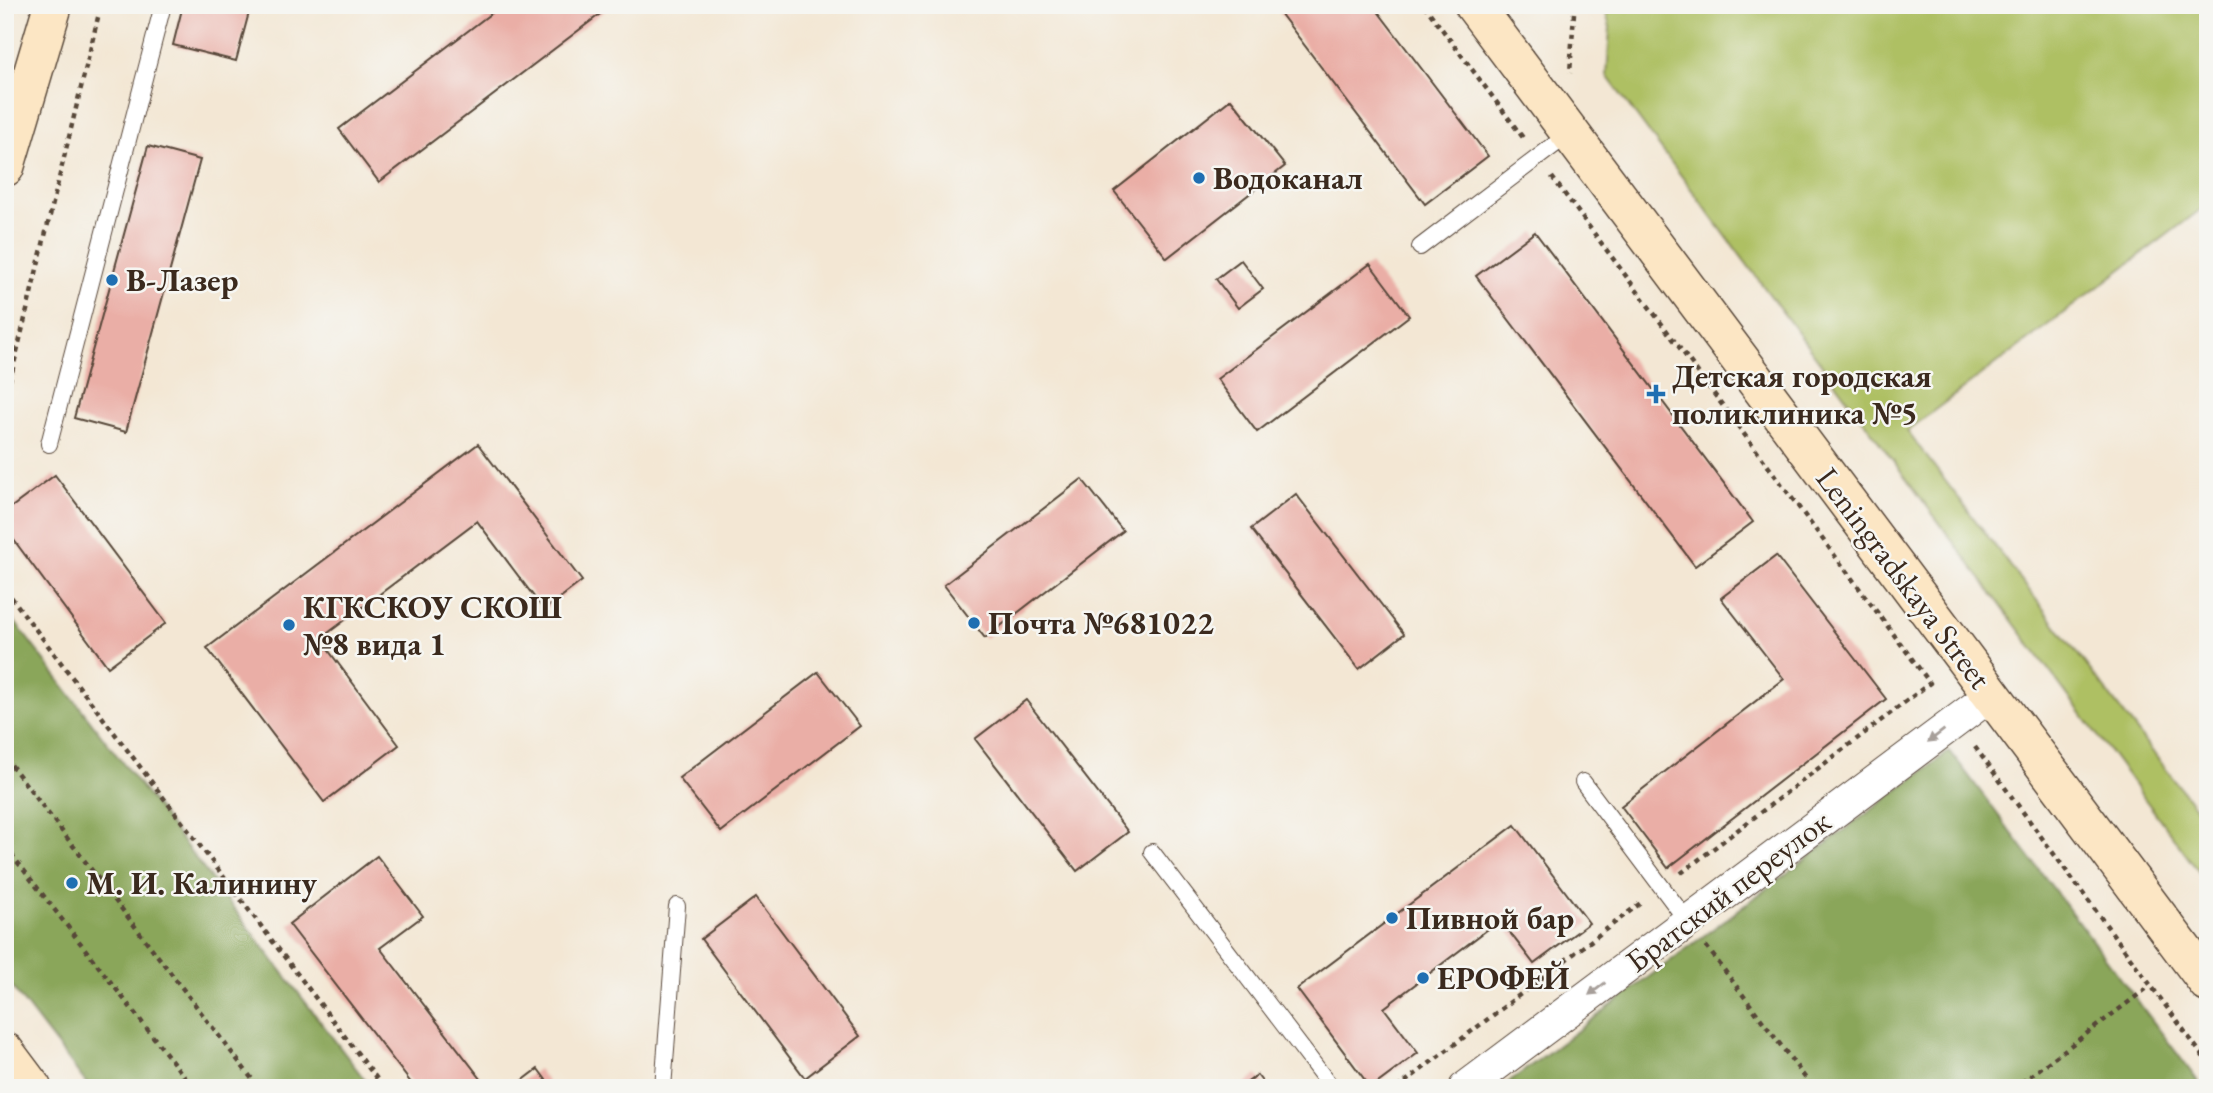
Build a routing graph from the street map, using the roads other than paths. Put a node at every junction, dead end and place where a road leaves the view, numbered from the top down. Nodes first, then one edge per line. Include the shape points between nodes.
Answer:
1 (53, 5) edge
2 (163, 5) edge
3 (1474, 5) edge
4 (1570, 134) junction
5 (5, 167) edge
6 (1420, 247) dead end
7 (49, 444) dead end
8 (1991, 695) junction
9 (1583, 782) dead end
10 (1152, 852) dead end
11 (677, 906) dead end
12 (1693, 928) junction
13 (2208, 984) edge
14 (5, 1052) edge
15 (32, 1088) edge
16 (663, 1088) edge
17 (1332, 1088) edge
18 (1465, 1088) edge

1 - 5 main road
2 - 7 lane
3 - 4 main road, Leningradskaya Street
4 - 6 lane
4 - 8 main road, Leningradskaya Street
8 -> 12 street, Братский переулок
8 - 13 main road, Leningradskaya Street
9 - 12 lane
10 - 17 lane
11 - 16 lane
12 -> 18 street, Братский переулок
14 - 15 main road

